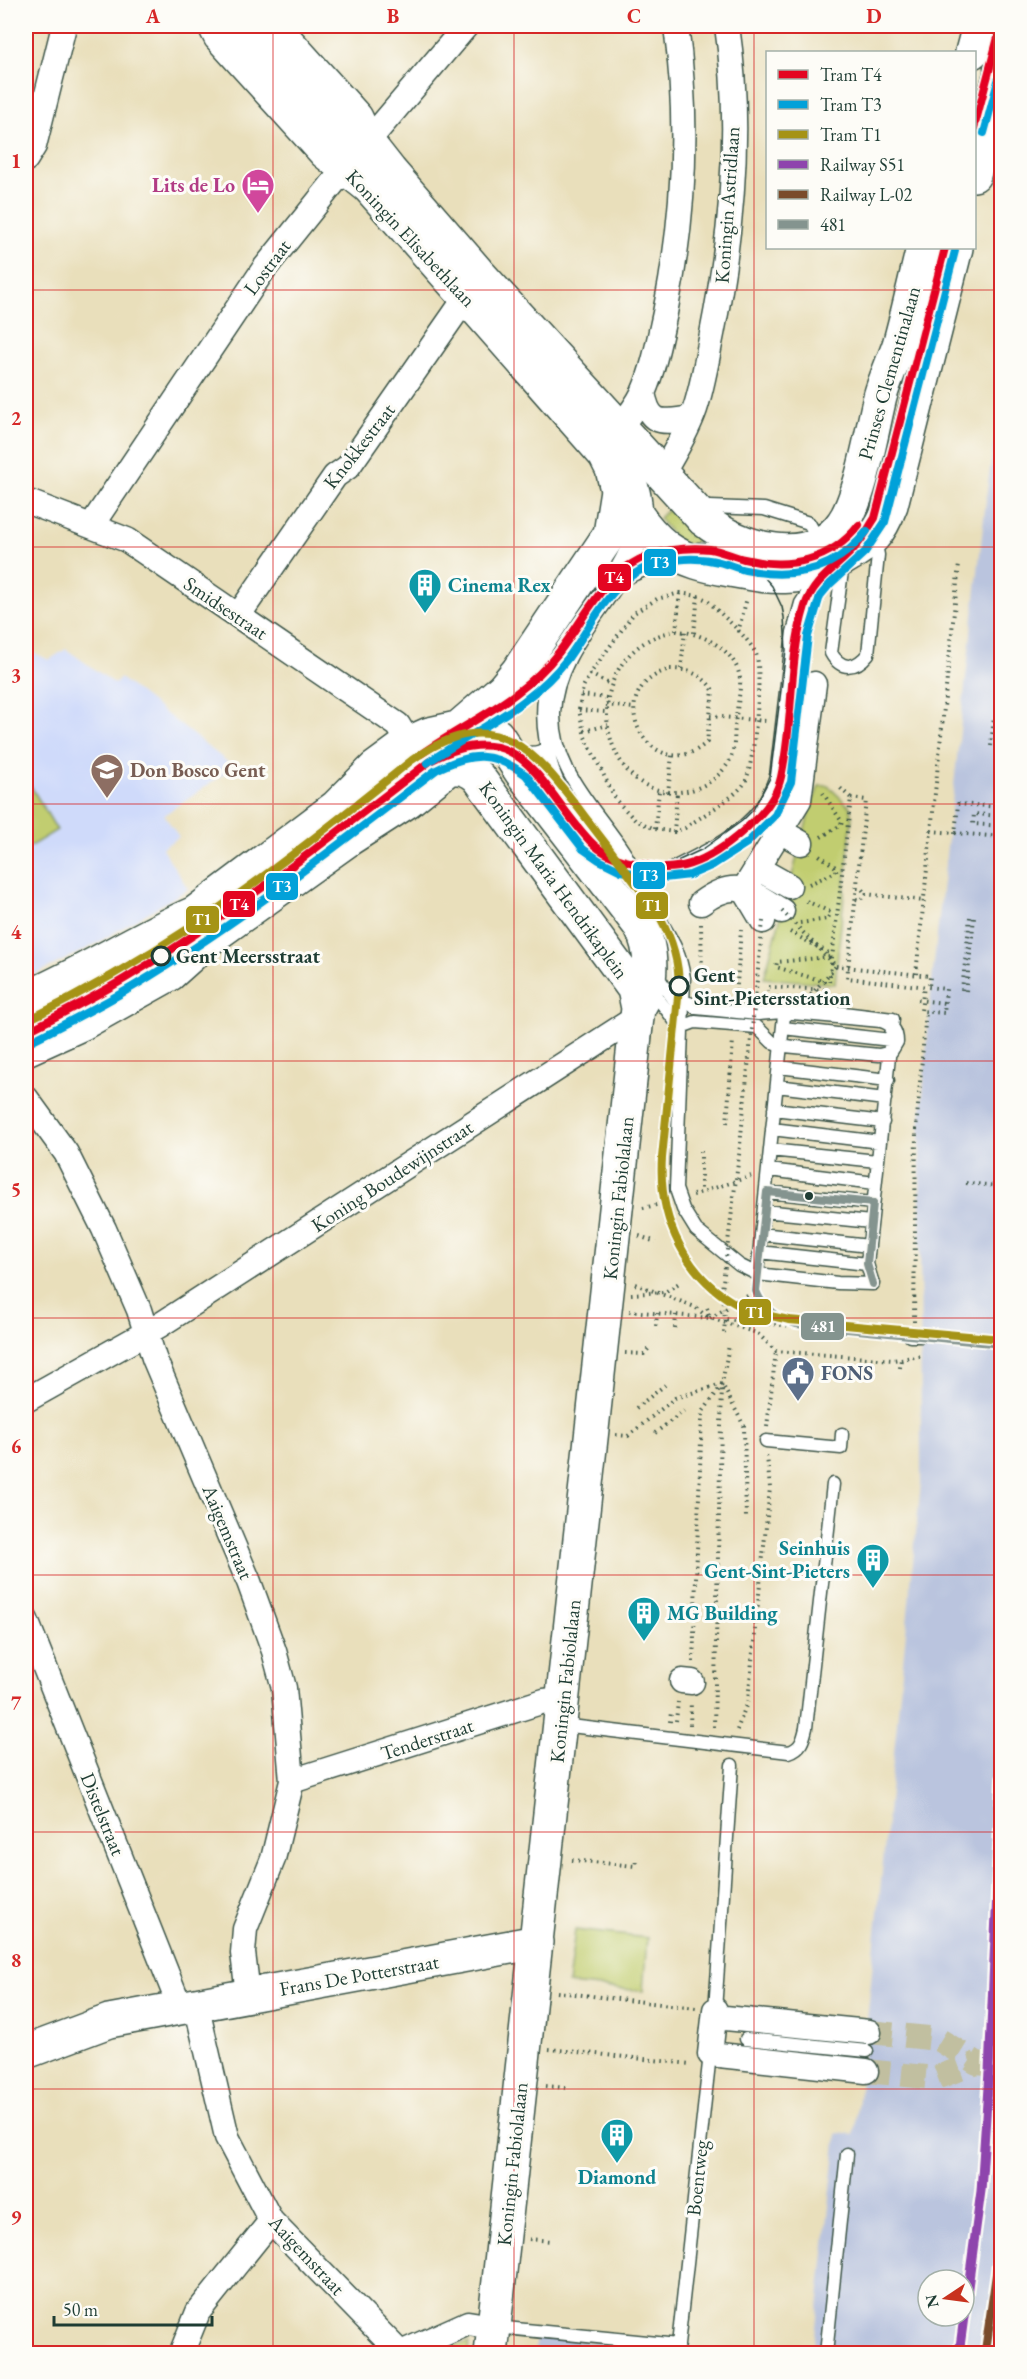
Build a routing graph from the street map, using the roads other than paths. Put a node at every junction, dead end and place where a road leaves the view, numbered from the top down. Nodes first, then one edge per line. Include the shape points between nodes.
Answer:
1 (64, 26) edge
2 (215, 26) edge
3 (235, 26) edge
4 (248, 26) edge
5 (273, 26) edge
6 (466, 26) edge
7 (676, 26) edge
8 (727, 26) edge
9 (979, 26) edge
10 (1001, 26) edge
11 (972, 51) edge
12 (1002, 68) edge
13 (976, 126) edge
14 (357, 155) junction
15 (26, 159) edge
16 (976, 171) edge
17 (923, 249) edge
18 (945, 249) edge
19 (956, 249) edge
20 (474, 286) junction
21 (643, 393) junction
22 (582, 414) dead end
23 (691, 418) junction
24 (612, 450) junction
25 (662, 474) junction
26 (26, 501) edge
27 (710, 507) dead end
28 (640, 520) junction
29 (91, 526) junction
30 (849, 535) junction
31 (682, 555) junction
32 (633, 561) junction
33 (620, 581) junction
34 (604, 587) junction
35 (238, 616) junction
36 (558, 654) junction
37 (814, 684) dead end
38 (554, 719) junction
39 (408, 743) junction
40 (494, 746) junction
41 (536, 802) junction
42 (354, 814) junction
43 (780, 831) junction
44 (556, 838) dead end
45 (810, 844) road end
46 (554, 859) dead end
47 (757, 868) junction
48 (744, 889) junction
49 (587, 903) dead end
50 (701, 903) road end
51 (652, 906) junction
52 (630, 953) junction
53 (26, 998) edge
54 (677, 1004) junction
55 (638, 1013) junction
56 (26, 1019) edge
57 (675, 1021) junction
58 (783, 1029) junction
59 (26, 1032) edge
60 (891, 1040) junction
61 (26, 1050) edge
62 (780, 1051) junction
63 (889, 1061) junction
64 (779, 1067) junction
65 (888, 1080) junction
66 (777, 1086) junction
67 (26, 1098) edge
68 (885, 1099) junction
69 (774, 1109) junction
70 (883, 1122) junction
71 (772, 1130) junction
72 (880, 1142) junction
73 (770, 1150) junction
74 (878, 1161) junction
75 (769, 1170) junction
76 (875, 1183) junction
77 (767, 1192) junction
78 (873, 1203) junction
79 (764, 1211) junction
80 (871, 1222) junction
81 (761, 1233) junction
82 (869, 1246) junction
83 (759, 1252) junction
84 (867, 1264) junction
85 (757, 1274) junction
86 (146, 1333) junction
87 (26, 1400) edge
88 (842, 1434) dead end
89 (766, 1441) road end
90 (833, 1484) dead end
91 (26, 1620) edge
92 (562, 1712) junction
93 (732, 1765) dead end
94 (292, 1781) junction
95 (537, 1942) junction
96 (248, 1994) junction
97 (188, 2006) junction
98 (715, 2014) junction
99 (746, 2039) dead end
100 (867, 2051) junction
101 (26, 2052) edge
102 (710, 2060) junction
103 (847, 2154) dead end
104 (271, 2221) junction
105 (492, 2340) edge
106 (401, 2353) edge
107 (181, 2354) edge
108 (826, 2354) edge

1 - 15 street via 34,146
2 - 14 street, Koningin Elisabethlaan via 325,152
3 - 14 lane
4 - 14 lane
5 - 14 street, Koningin Elisabethlaan via 356,118
6 - 14 street, Lostraat
7 - 21 street via 683,116 679,223 660,337
8 - 23 street, Koningin Astridlaan via 733,115 729,228 719,298
9 - 11 street
10 - 13 lane
12 - 16 street
14 - 20 street, Koningin Elisabethlaan
14 - 29 street, Lostraat via 264,269
17 - 30 street, Prinses Clementinalaan via 881,393
18 - 30 lane via 880,503 871,527
19 - 30 street, Prinses Clementinalaan via 891,505
20 - 24 street, Koningin Elisabethlaan
20 - 28 lane via 621,445 645,490 648,513
20 - 35 street, Knokkestraat
21 - 23 street via 646,408 654,419
21 - 24 street
22 - 28 lane via 622,465
23 - 25 street, Koningin Astridlaan
24 - 25 street
24 - 28 street
24 - 40 street, Koningin Maria Hendrikaplein via 617,490 610,534 503,689
25 - 30 street via 704,520 745,544 792,550
26 - 29 street, Smidsestraat
27 - 30 lane via 764,509
28 - 31 street
28 - 32 lane
28 - 34 lane via 634,524 626,549
29 - 35 street, Smidsestraat via 127,540
30 - 30 lane via 831,653 843,666 854,665 868,654 878,555
30 - 31 lane via 827,556 797,563 760,561 708,549
30 - 31 street via 813,573 768,577 705,566
30 - 51 lane via 801,603 792,632 776,776 760,809 705,853 656,877 648,893
31 - 32 lane
31 - 33 lane
32 - 33 lane
32 - 34 lane
33 - 38 lane via 566,664
34 - 36 lane
35 - 39 street, Smidsestraat via 398,725
36 - 40 lane via 523,687
36 - 40 lane via 544,693 543,721
37 - 43 street via 799,800
38 - 40 lane via 551,742
38 - 51 lane via 557,745 571,779 622,850
39 - 40 street, Koningin Maria Hendrikaplein via 429,734
39 - 53 street, Koningin Maria Hendrikaplein via 375,768 336,807 195,913
40 - 41 street, Koningin Maria Hendrikaplein via 521,772
40 - 41 street, Koningin Maria Hendrikaplein via 464,768
40 - 42 lane via 451,750
40 - 42 lane via 423,752
40 - 61 street via 349,839 209,939 170,974
41 - 44 lane
41 - 46 lane via 534,836
41 - 51 lane
41 - 51 lane via 584,832
41 - 52 street, Koningin Maria Hendrikaplein
42 - 56 lane via 202,919 125,967
42 - 59 lane via 256,894 162,958
43 - 45 street
43 - 47 street
47 - 48 street
47 - 48 street via 787,908
48 - 50 street via 721,891
49 - 52 lane
51 - 85 lane via 677,948 684,978 676,1177 679,1199 696,1230 739,1265
52 - 54 lane
52 - 55 street, Koningin Maria Hendrikaplein via 649,966 645,999
52 - 57 lane
54 - 57 lane
54 - 57 lane via 689,1002 696,1008 758,1014 782,1011 881,1021 892,1025 897,1042 891,1052 879,1055 777,1044 757,1027 695,1022 682,1025
55 - 86 street, Koning Boudewijnstraat
55 - 92 street, Koningin Fabiolalaan
58 - 60 lane
58 - 60 lane via 784,1006 893,1019
58 - 62 lane
60 - 63 lane
62 - 63 lane
62 - 64 lane
63 - 65 lane
64 - 65 lane
64 - 66 lane
65 - 68 lane
66 - 68 lane
66 - 69 lane
67 - 86 street, Aaigemstraat via 66,1153 104,1229
68 - 70 lane
69 - 70 lane
69 - 71 lane
70 - 72 lane
71 - 72 lane
71 - 73 lane
72 - 74 lane
73 - 74 lane
73 - 75 lane
74 - 76 lane
75 - 76 lane
75 - 77 lane
76 - 78 lane
77 - 78 lane
77 - 79 lane
78 - 80 lane
79 - 80 lane
79 - 81 lane
80 - 82 lane
81 - 82 lane
81 - 83 lane
82 - 84 lane
83 - 84 lane
83 - 85 lane
84 - 85 lane via 873,1284
86 - 87 street, Koning Boudewijnstraat
86 - 94 street, Aaigemstraat via 274,1651 284,1688
88 - 89 lane via 841,1448
90 - 92 lane via 803,1742 797,1749 789,1752 734,1746
91 - 97 street, Distelstraat
92 - 94 street, Tenderstraat via 544,1701
92 - 95 street, Koningin Fabiolalaan
93 - 98 lane
94 - 96 street, Aaigemstraat via 273,1859 245,1929 243,1953
95 - 96 street, Frans De Potterstraat
95 - 105 street, Koningin Fabiolalaan
96 - 97 street, Frans De Potterstraat
97 - 101 street, Frans De Potterstraat via 109,2021
97 - 104 street, Aaigemstraat via 227,2137
98 - 100 street
98 - 102 street, Boentweg
99 - 100 lane
100 - 102 street
102 - 105 lane, Boentweg via 678,2345
103 - 108 lane
104 - 106 street, Aaigemstraat
104 - 107 street via 198,2312
105 - 106 street, Aaigemstraat via 468,2323

